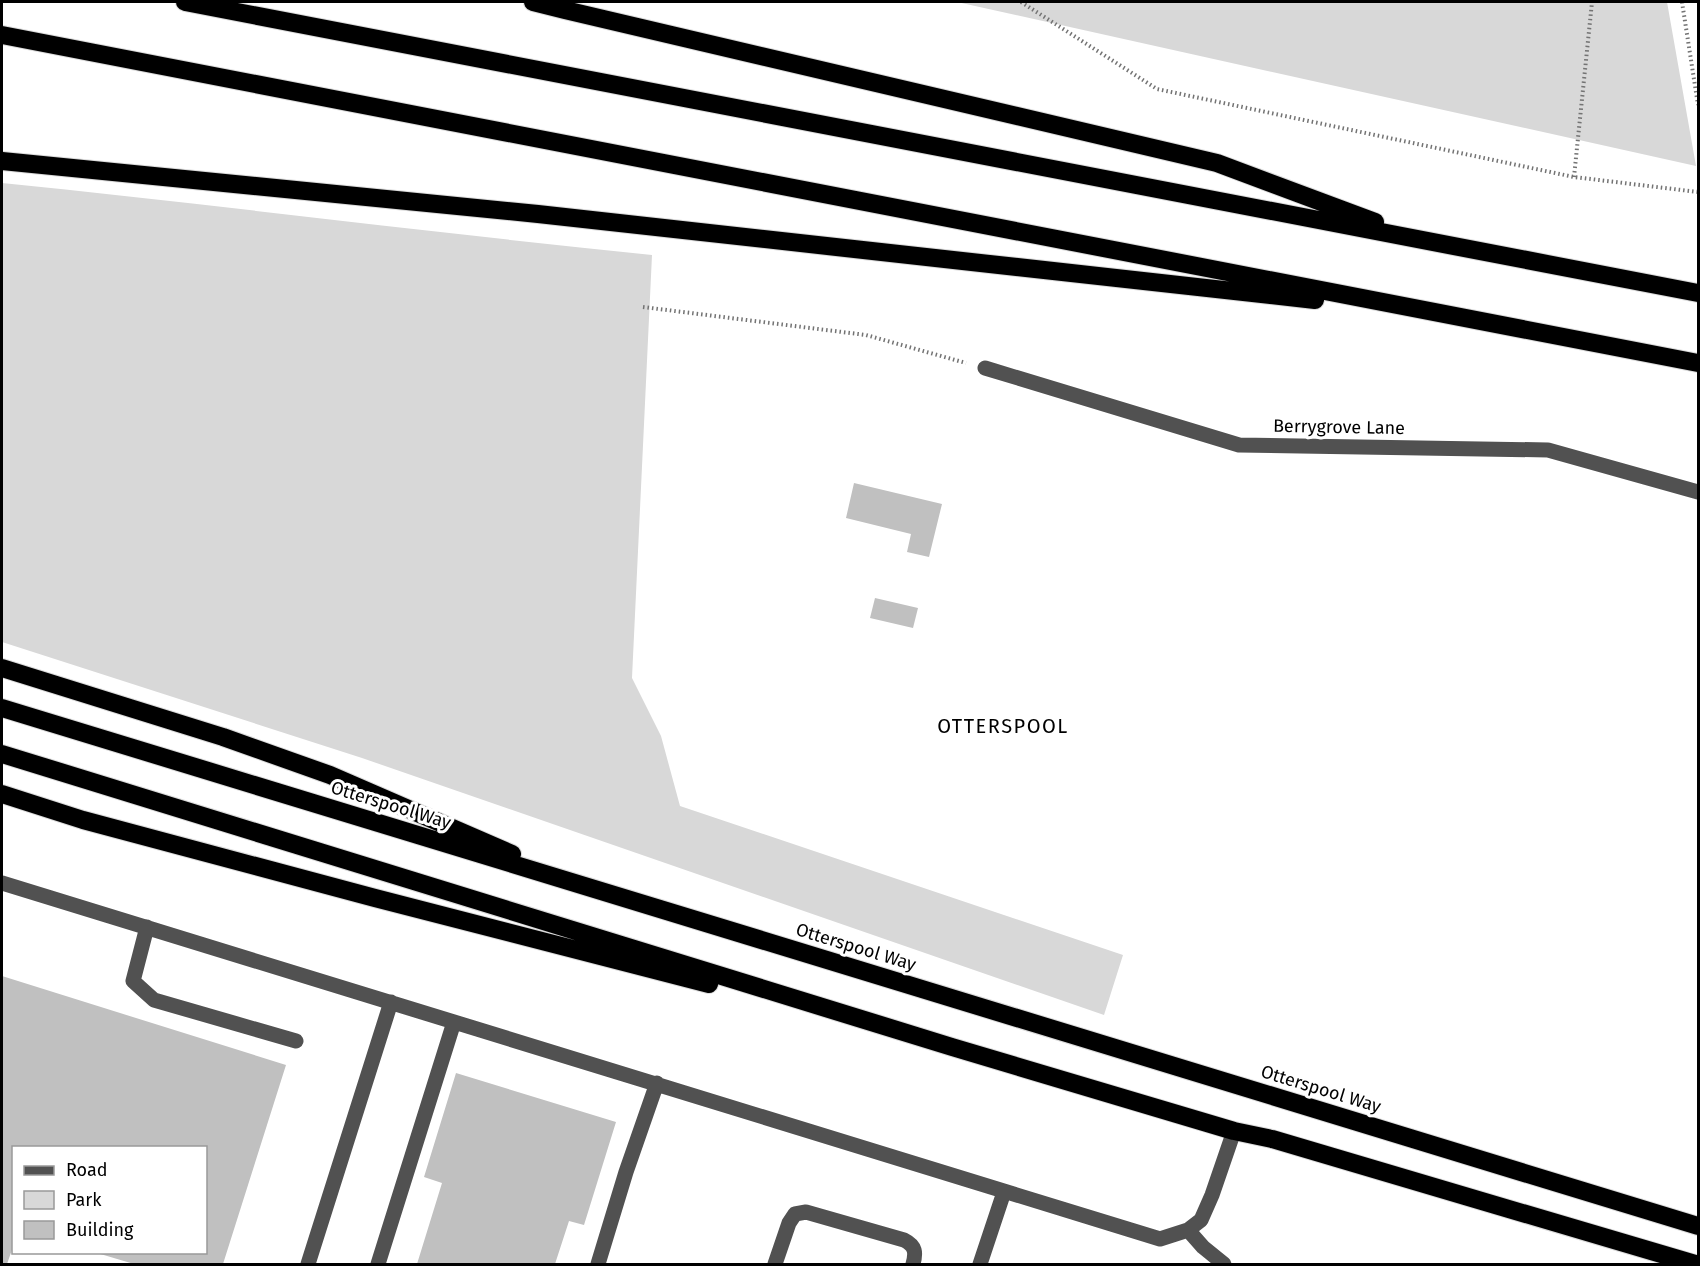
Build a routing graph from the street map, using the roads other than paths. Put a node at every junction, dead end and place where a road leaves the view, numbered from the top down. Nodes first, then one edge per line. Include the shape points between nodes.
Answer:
1 (185, 2) edge
2 (533, 2) edge
3 (2, 35) edge
4 (2, 160) edge
5 (1422, 240) junction
6 (1698, 293) edge
7 (1452, 315) junction
8 (1698, 363) edge
9 (985, 368) road end
10 (1698, 492) edge
11 (2, 668) edge
12 (2, 708) edge
13 (2, 754) edge
14 (2, 794) edge
15 (2, 883) edge
16 (597, 890) junction
17 (147, 927) junction
18 (391, 1002) junction
19 (454, 1022) junction
20 (296, 1041) dead end
21 (952, 1047) junction
22 (657, 1083) junction
23 (1234, 1131) junction
24 (1004, 1192) junction
25 (1698, 1226) edge
26 (1188, 1230) junction
27 (308, 1264) edge
28 (378, 1264) edge
29 (598, 1264) edge
30 (775, 1264) edge
31 (913, 1264) edge
32 (980, 1264) edge
33 (1224, 1264) edge
34 (1695, 1264) edge

1 - 5 highway
2 - 5 highway via 1217,162
3 - 7 highway
4 - 7 highway via 538,213
5 - 6 highway
7 - 8 highway
9 - 10 street, Berrygrove Lane via 1239,445 1548,450
11 - 16 highway via 330,775
12 - 16 highway, Otterspool Way
13 - 21 highway
14 - 21 highway via 83,820 353,892
15 - 17 street
16 - 25 highway, Otterspool Way
17 - 18 street
17 - 20 street via 134,981 154,1000
18 - 19 street
18 - 27 street
19 - 22 street
19 - 28 street
21 - 23 highway
22 - 24 street
22 - 29 street
23 - 26 street via 1201,1220
23 - 34 highway via 1283,1142
24 - 26 street via 1160,1239
24 - 32 street
26 - 33 street
30 - 31 street via 789,1223 795,1214 806,1212 904,1239 914,1248

